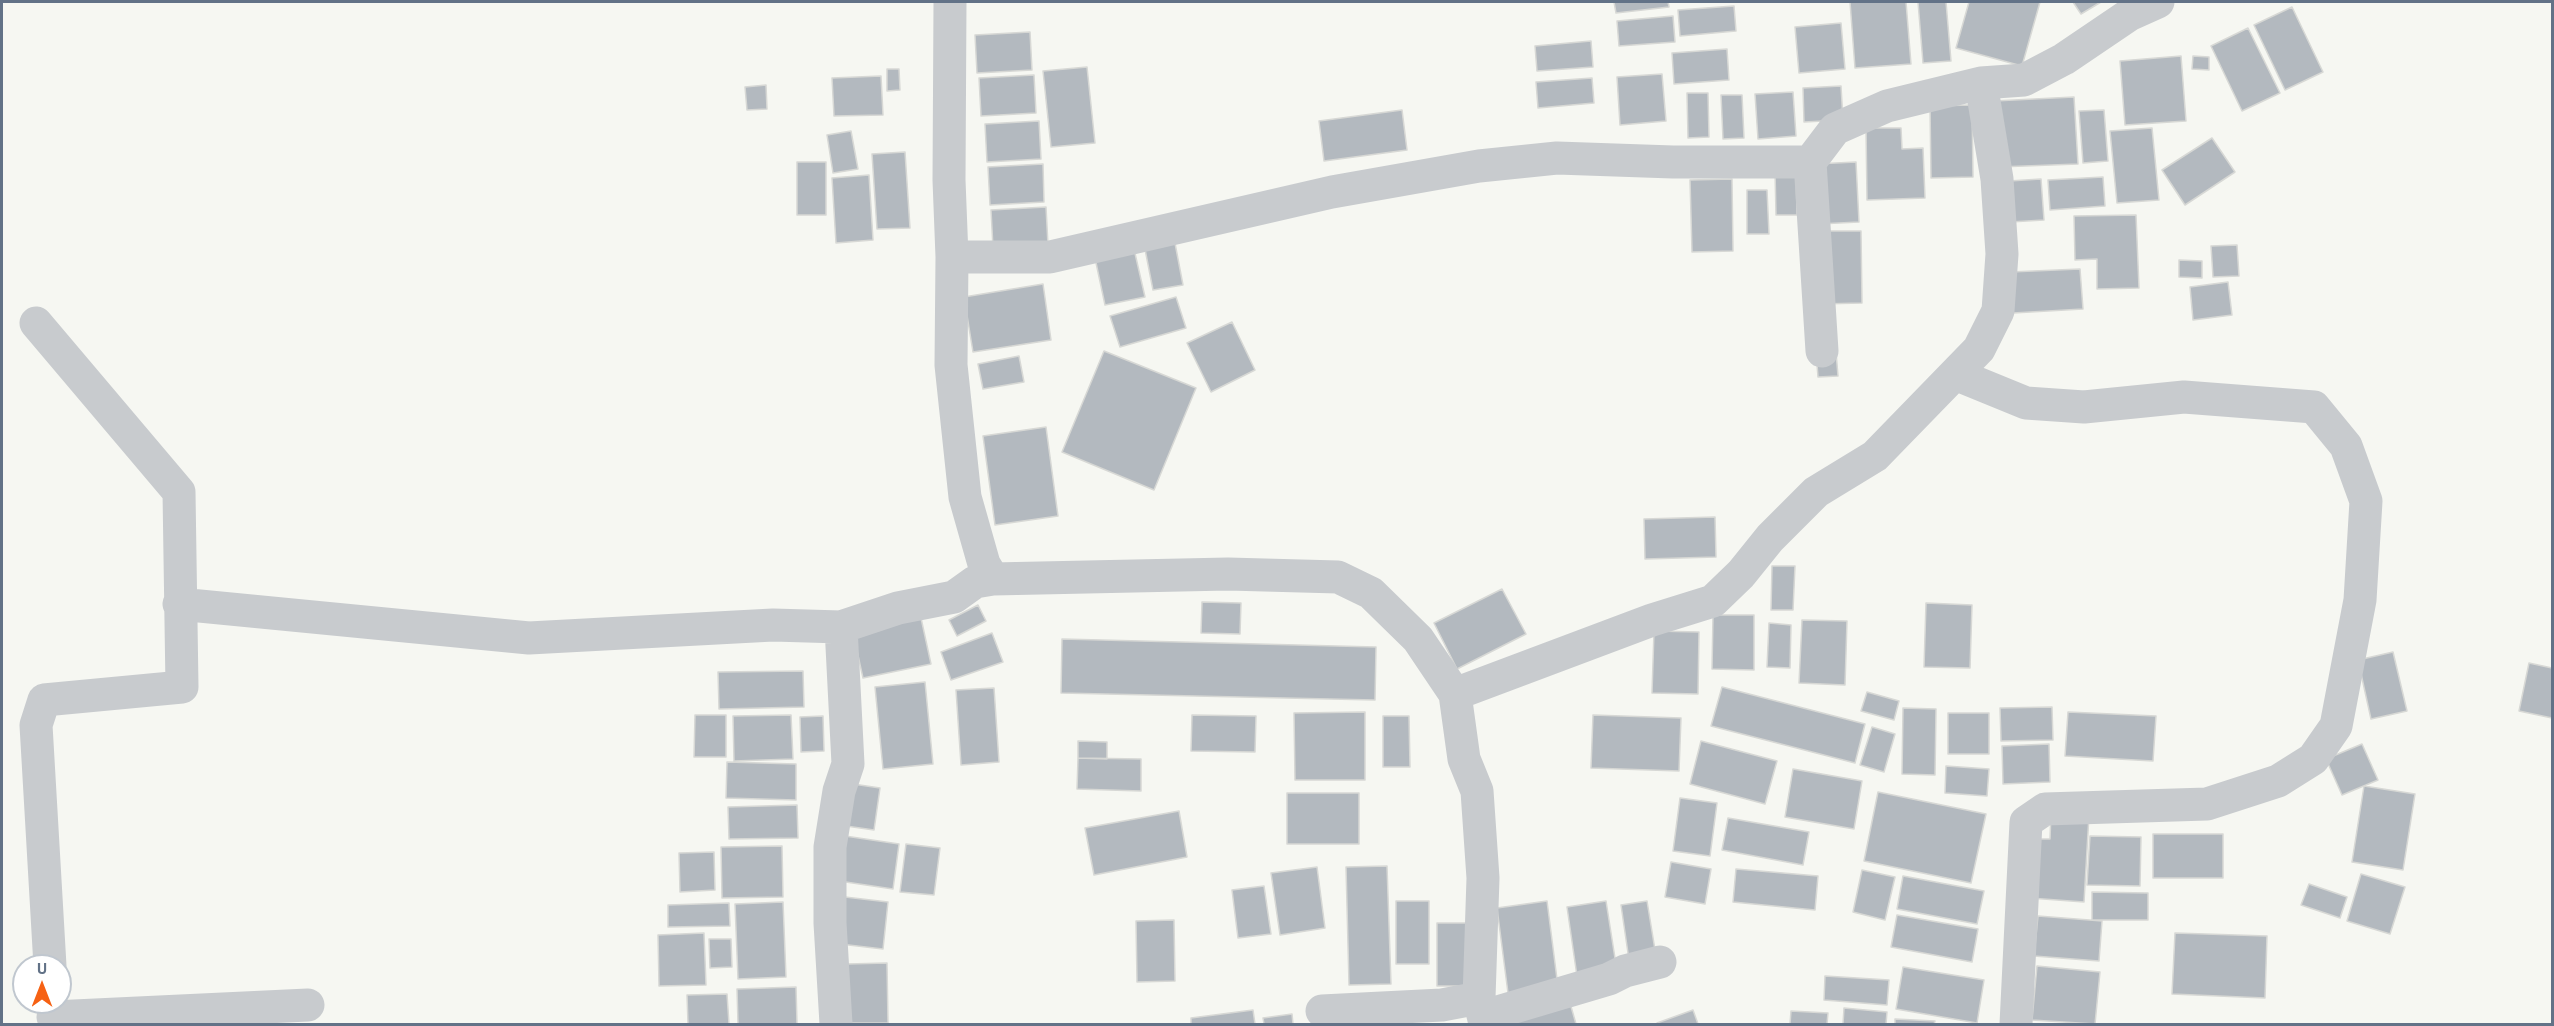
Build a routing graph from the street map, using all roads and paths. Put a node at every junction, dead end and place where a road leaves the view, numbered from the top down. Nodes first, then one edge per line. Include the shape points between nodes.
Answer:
1 (950, 2) edge
2 (2137, 6) edge
3 (1981, 84) junction
4 (1810, 162) junction
5 (952, 257) junction
6 (36, 323) dead end
7 (1822, 351) dead end
8 (1955, 374) junction
9 (993, 579) junction
10 (179, 604) junction
11 (841, 627) junction
12 (1455, 694) junction
13 (49, 954) edge
14 (1660, 962) dead end
15 (308, 1005) dead end
16 (1322, 1011) dead end
17 (72, 1013) edge
18 (1483, 1013) edge
19 (836, 1024) edge
20 (2016, 1024) edge

1 - 5 street
2 - 3 street via 2064,59 2024,80
3 - 4 street via 1887,106 1835,129
3 - 8 street via 1997,179 2002,254 1998,311 1979,349
4 - 5 street via 1557,158 1479,166 1332,192 1050,257
4 - 7 street
5 - 9 street via 951,365 965,496 984,564
6 - 10 street via 178,492
8 - 12 street via 1875,456 1816,492 1713,601
8 - 20 street via 2026,403 2084,406 2184,397 2314,406 2346,446 2366,501 2360,600 2336,726 2313,759 2278,781 2207,804 2045,809 2026,822
9 - 11 street via 975,582 954,597 898,608
9 - 12 street via 1228,574 1338,577 1371,593 1410,632
10 - 11 street via 529,638 773,625
10 - 13 street via 182,687 44,700 36,724
11 - 19 street via 848,764 839,791 830,847
12 - 18 street via 1464,759 1477,791 1483,878
14 - 18 street
15 - 17 street
16 - 18 street via 1442,1005

